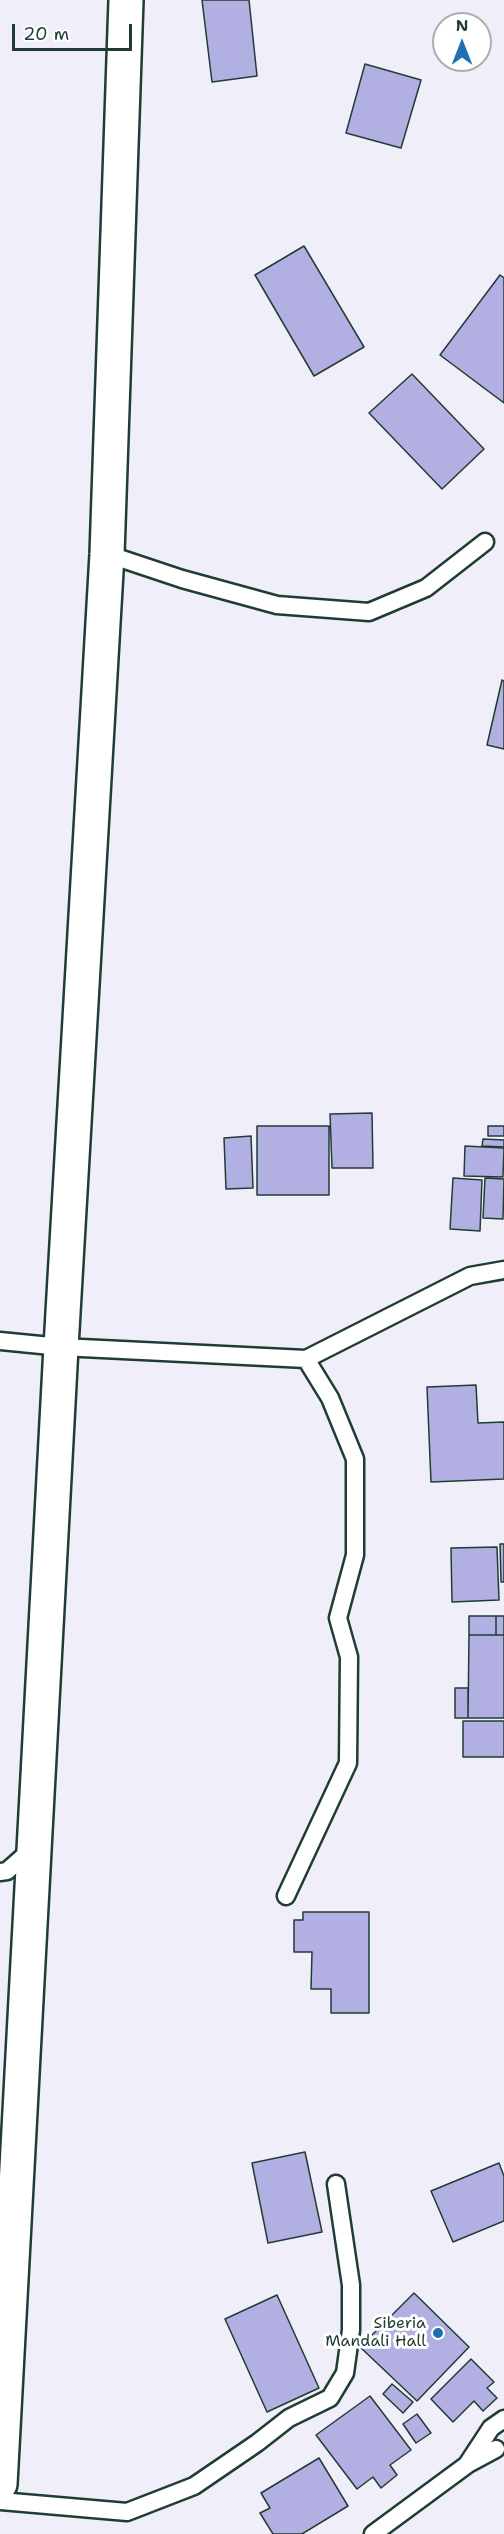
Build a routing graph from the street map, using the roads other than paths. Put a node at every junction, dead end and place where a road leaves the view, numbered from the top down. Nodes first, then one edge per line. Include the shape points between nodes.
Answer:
1 (126, 0) edge
2 (485, 542) dead end
3 (107, 554) junction
4 (504, 1259) edge
5 (504, 1270) edge
6 (470, 1276) junction
7 (0, 1341) edge
8 (61, 1347) junction
9 (306, 1359) junction
10 (35, 1846) junction
11 (0, 1872) edge
12 (286, 1896) dead end
13 (336, 2184) dead end
14 (504, 2419) edge
15 (496, 2449) dead end
16 (468, 2464) junction
17 (0, 2484) edge
18 (0, 2501) edge
19 (373, 2534) edge

1 - 3 street
2 - 3 lane via 426,588 369,612 277,605
3 - 8 street
4 - 6 lane
5 - 6 lane
6 - 9 lane
7 - 8 lane
8 - 9 lane
8 - 10 street
9 - 12 lane via 330,1398 355,1459 355,1555 338,1618 350,1657 348,1763
10 - 11 lane
10 - 17 street
13 - 18 lane via 351,2285 351,2330 345,2373 330,2398 289,2418 194,2486 127,2512
14 - 16 lane via 491,2428
15 - 16 lane
16 - 19 lane

